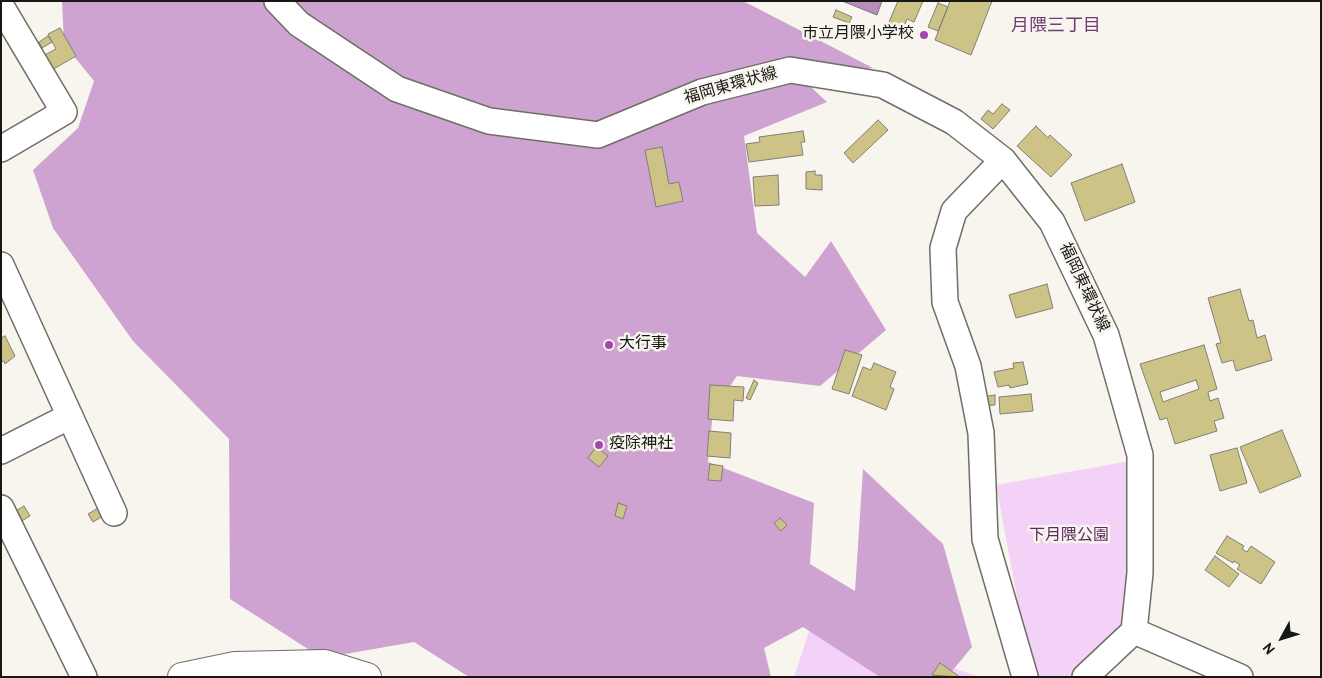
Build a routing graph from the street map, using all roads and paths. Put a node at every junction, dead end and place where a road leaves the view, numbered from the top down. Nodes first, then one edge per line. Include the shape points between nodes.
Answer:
1 (277, 1) edge
2 (1, 6) edge
3 (1, 149) edge
4 (1003, 160) junction
5 (1, 266) edge
6 (70, 416) junction
7 (1, 451) edge
8 (1, 508) edge
9 (114, 513) dead end
10 (1134, 631) junction
11 (84, 677) edge
12 (182, 677) edge
13 (367, 677) edge
14 (1025, 677) edge
15 (1085, 677) edge
16 (1240, 677) edge

1 - 4 street, 福岡東環状線 via 299,24 397,89 489,121 598,135 702,92 790,70 883,85 954,122
2 - 3 street via 64,112
4 - 10 street, 福岡東環状線 via 1052,222 1106,335 1140,456 1140,573
4 - 14 street via 954,211 943,248 944,302 968,366 980,433 985,539
5 - 6 street
6 - 7 street
6 - 9 street
8 - 11 street
10 - 15 street
10 - 16 street
12 - 13 street via 235,666 325,664

